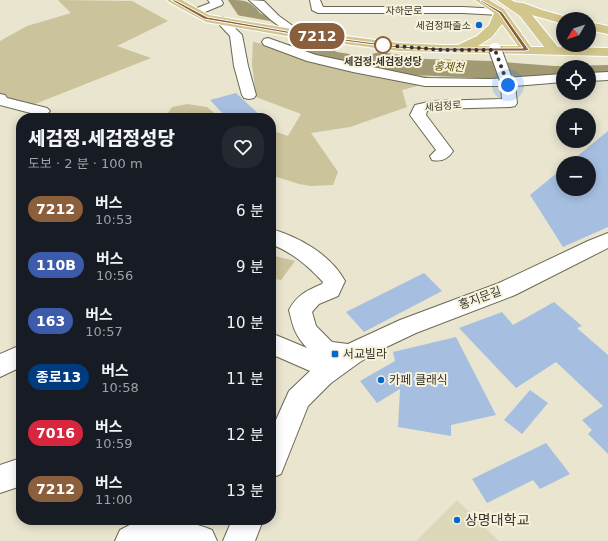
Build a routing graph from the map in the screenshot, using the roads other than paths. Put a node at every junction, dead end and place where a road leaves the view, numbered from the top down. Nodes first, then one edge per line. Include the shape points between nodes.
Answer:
1 (173, 0) edge
2 (213, 0) edge
3 (254, 0) edge
4 (316, 0) edge
5 (481, 0) edge
6 (508, 0) edge
7 (502, 6) edge
8 (196, 12) junction
9 (556, 18) edge
10 (222, 21) junction
11 (596, 27) edge
12 (608, 30) edge
13 (293, 33) junction
14 (268, 42) dead end
15 (454, 50) junction
16 (495, 50) junction
17 (526, 50) junction
18 (554, 51) junction
19 (608, 52) edge
20 (608, 76) edge
21 (596, 77) edge
22 (556, 78) edge
23 (249, 95) dead end
24 (0, 98) edge
25 (42, 111) dead end
26 (438, 156) dead end
27 (276, 238) edge
28 (608, 240) edge
29 (276, 344) edge
30 (16, 358) edge
31 (341, 362) junction
32 (0, 366) edge
33 (276, 452) edge
34 (16, 473) edge
35 (0, 478) edge
36 (246, 525) edge
37 (131, 541) edge
38 (201, 541) edge
39 (239, 541) edge

1 - 8 main road
2 - 8 street via 218,3
3 - 13 street
4 - 7 street, 자하문로 via 318,10 463,10
5 - 7 main road, 자하문로
6 - 9 main road
7 - 15 main road via 498,22 488,35 475,43
7 - 17 main road, 자하문로
7 - 18 main road, 자하문로 via 524,13
8 - 10 main road via 206,18
10 - 13 main road
10 - 23 street via 236,35
11 - 12 main road
13 - 15 main road via 398,47
14 - 22 street via 312,58 425,82 491,83
15 - 16 main road
16 - 17 main road
16 - 26 street, 세검정로, bridge via 508,85 510,103 433,105 420,108 418,115 445,151
17 - 18 main road
18 - 19 main road
20 - 21 street
24 - 25 street via 1,101
27 - 31 street via 316,260 334,281 330,290 311,298 300,310 306,331
28 - 31 street, 홍지문길 / 홍지문길 via 507,288 370,343
29 - 31 street
30 - 32 street
31 - 33 street, 홍지문길 via 298,399
34 - 35 street
36 - 39 street
37 - 38 street via 150,531

